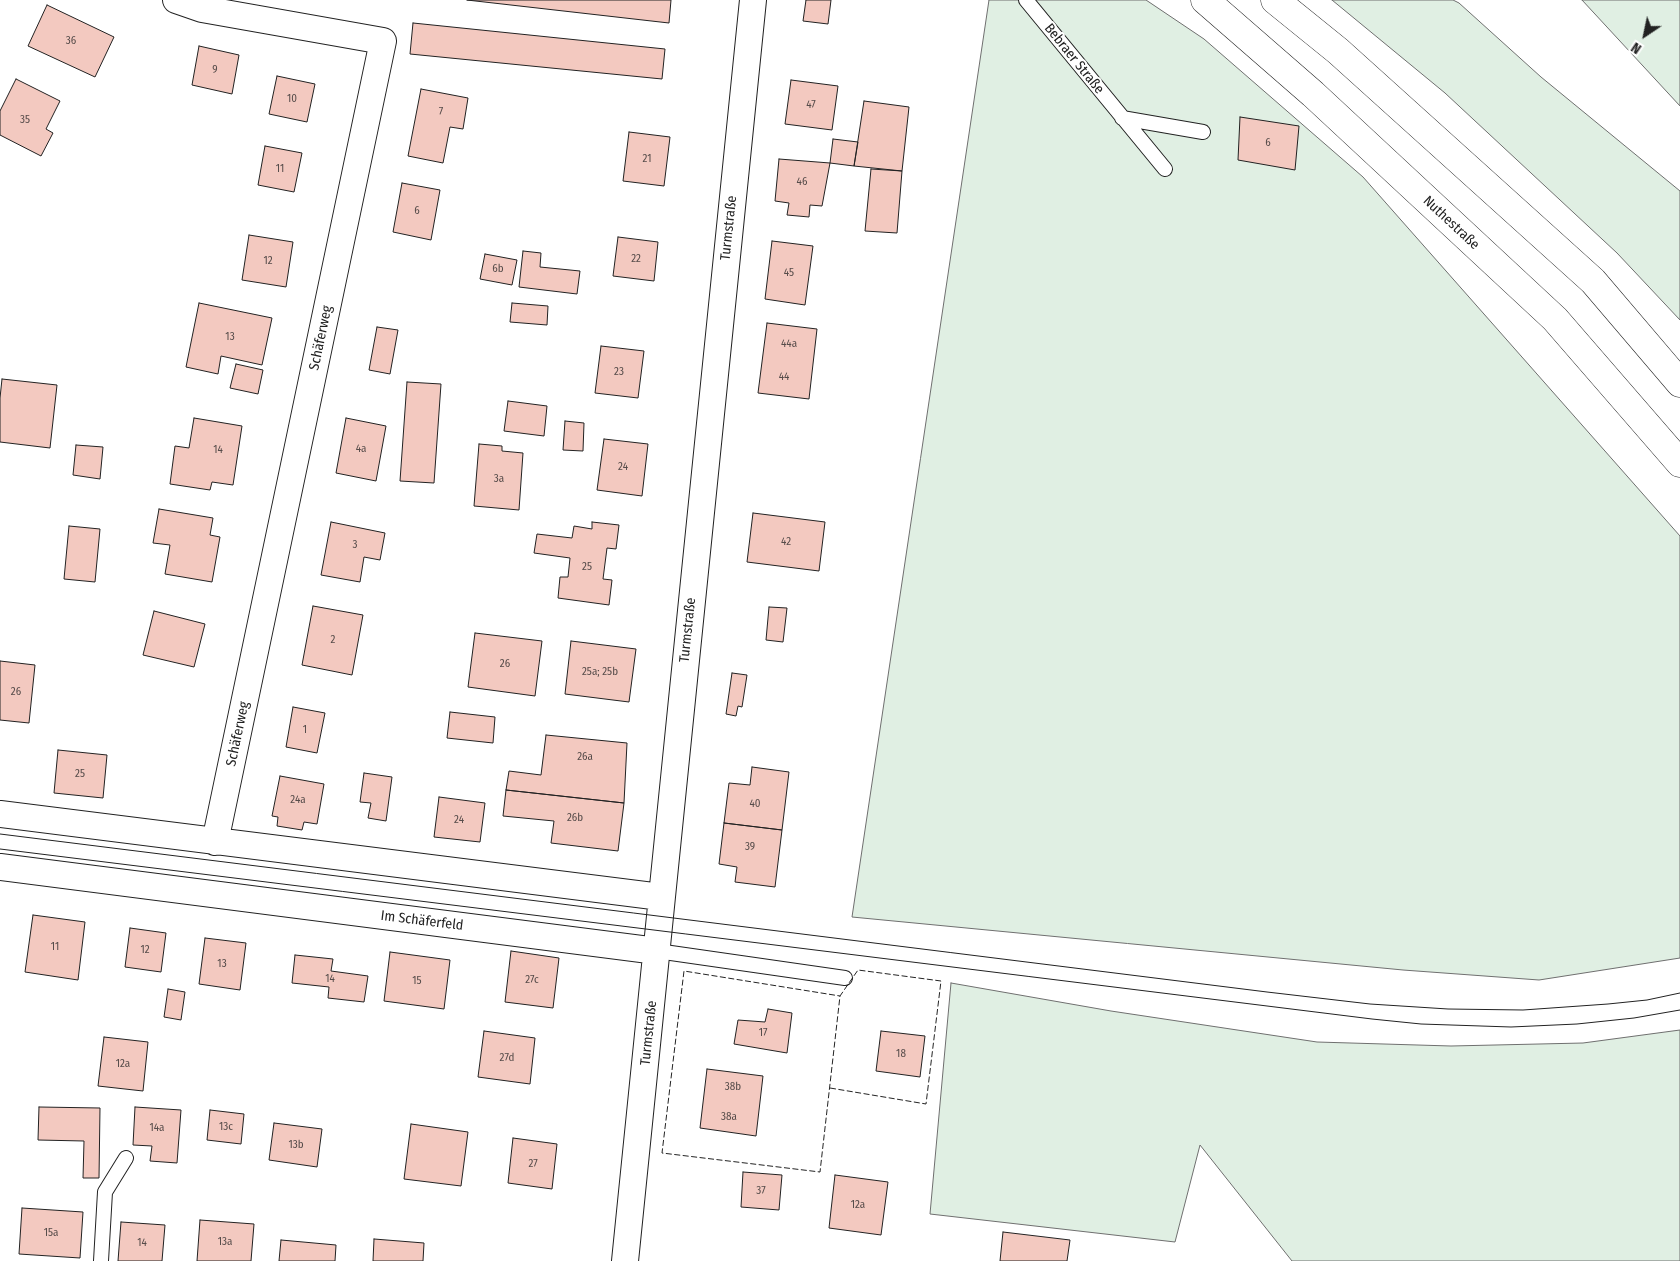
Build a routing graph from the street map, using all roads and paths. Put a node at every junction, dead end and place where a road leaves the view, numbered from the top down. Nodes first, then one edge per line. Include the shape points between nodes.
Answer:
1 (176, 0) edge
2 (753, 0) edge
3 (1026, 0) edge
4 (1205, 0) edge
5 (1276, 0) edge
6 (1122, 118) junction
7 (1203, 132) dead end
8 (1166, 169) dead end
9 (1680, 383) edge
10 (1680, 463) edge
11 (0, 814) edge
12 (215, 842) junction
13 (0, 867) edge
14 (661, 896) junction
15 (657, 951) junction
16 (845, 978) dead end
17 (126, 1158) dead end
18 (102, 1261) edge
19 (625, 1261) edge

1 - 12 street, Schäferweg via 202,10 383,42
2 - 14 street, Turmstraße
3 - 6 lane, Bebraer Straße
4 - 10 highway, Nuthestraße via 1313,94 1556,319
5 - 9 highway via 1338,51 1593,281
6 - 7 lane
6 - 8 lane, Bebraer Straße
11 - 12 street
12 - 14 street
13 - 15 street, Im Schäferfeld
14 - 15 street, Turmstraße
15 - 16 lane, Im Schäferfeld
15 - 19 street, Turmstraße
17 - 18 lane via 105,1192

